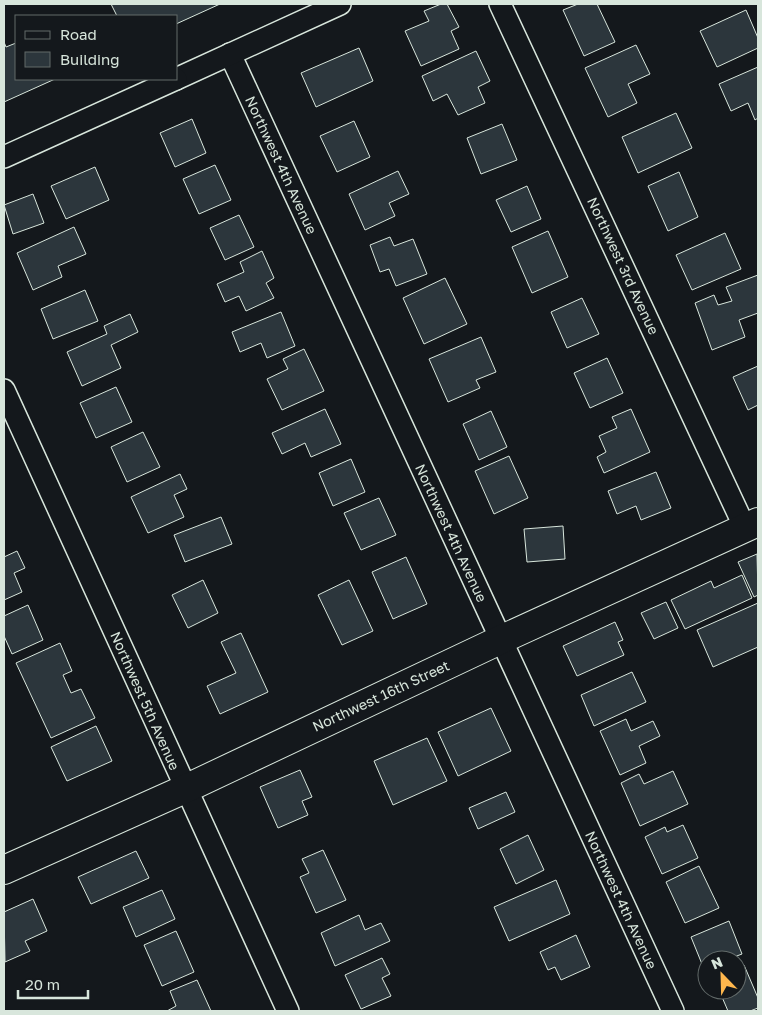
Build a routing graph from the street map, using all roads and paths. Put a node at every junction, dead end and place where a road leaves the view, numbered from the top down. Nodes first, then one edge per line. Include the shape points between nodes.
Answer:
1 (340, 4) edge
2 (500, 4) edge
3 (230, 54) junction
4 (178, 78) edge
5 (174, 80) edge
6 (4, 157) edge
7 (4, 390) edge
8 (752, 525) edge
9 (500, 640) junction
10 (185, 789) junction
11 (4, 870) edge
12 (288, 1011) edge
13 (673, 1011) edge

1 - 3 street
2 - 8 street, Northwest 3rd Avenue
3 - 4 street
3 - 9 street, Northwest 4th Avenue
5 - 6 street
7 - 10 street, Northwest 5th Avenue
8 - 9 street, Northwest 16th Street
9 - 10 street, Northwest 16th Street
9 - 13 street, Northwest 4th Avenue
10 - 11 street, Northwest 16th Street
10 - 12 street, Northwest 5th Avenue

